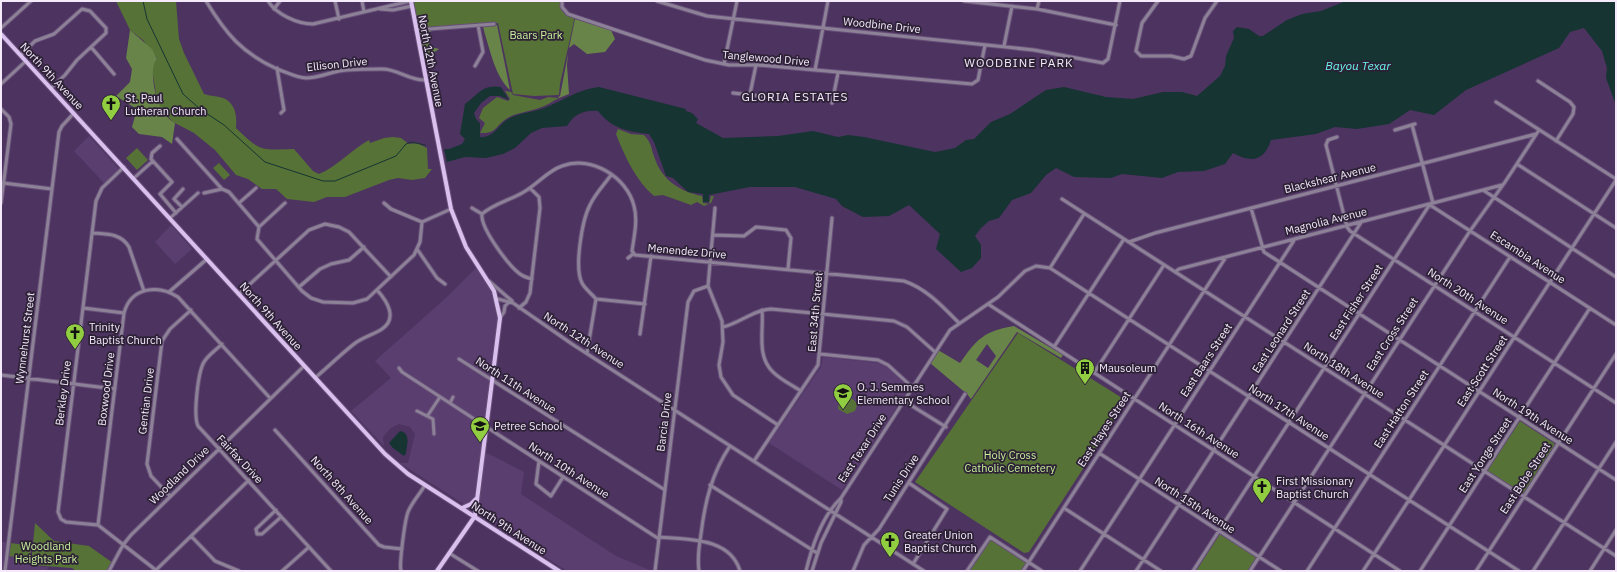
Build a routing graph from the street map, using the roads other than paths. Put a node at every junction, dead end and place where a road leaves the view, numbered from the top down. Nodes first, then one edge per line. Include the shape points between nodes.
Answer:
1 (31, 1) edge
2 (206, 1) edge
3 (268, 1) edge
4 (280, 1) edge
5 (335, 1) edge
6 (362, 1) edge
7 (562, 1) edge
8 (657, 1) edge
9 (737, 1) edge
10 (828, 1) edge
11 (964, 1) edge
12 (1039, 1) edge
13 (1120, 1) edge
14 (1158, 1) edge
15 (1217, 1) edge
16 (411, 3) edge
17 (1012, 6) junction
18 (274, 9) junction
19 (1037, 9) junction
20 (364, 12) junction
21 (339, 19) junction
22 (733, 19) junction
23 (494, 24) dead end
24 (478, 25) junction
25 (1116, 25) junction
26 (1, 28) edge
27 (823, 28) junction
28 (416, 30) junction
29 (1, 34) edge
30 (985, 45) junction
31 (1004, 46) junction
32 (91, 47) junction
33 (21, 55) junction
34 (26, 61) junction
35 (724, 64) junction
36 (756, 65) junction
37 (475, 66) dead end
38 (277, 68) junction
39 (815, 70) junction
40 (838, 72) junction
41 (114, 74) dead end
42 (426, 80) junction
43 (1538, 81) dead end
44 (1, 84) edge
45 (51, 88) junction
46 (733, 93) dead end
47 (750, 94) junction
48 (769, 97) dead end
49 (1496, 102) dead end
50 (832, 103) dead end
51 (1, 109) edge
52 (74, 113) junction
53 (281, 113) dead end
54 (1395, 130) dead end
55 (1539, 130) junction
56 (1536, 134) junction
57 (1337, 137) dead end
58 (177, 138) dead end
59 (1556, 141) junction
60 (160, 146) dead end
61 (153, 162) junction
62 (1422, 164) junction
63 (1517, 164) junction
64 (124, 167) junction
65 (611, 175) junction
66 (134, 178) junction
67 (1616, 180) edge
68 (1505, 182) junction
69 (3, 184) junction
70 (1336, 186) junction
71 (256, 188) dead end
72 (530, 188) junction
73 (52, 189) junction
74 (183, 189) dead end
75 (222, 189) junction
76 (1483, 190) junction
77 (198, 193) dead end
78 (204, 193) dead end
79 (1493, 197) junction
80 (1062, 199) dead end
81 (1, 203) edge
82 (239, 203) junction
83 (286, 203) dead end
84 (384, 203) dead end
85 (1431, 204) junction
86 (182, 207) junction
87 (472, 208) dead end
88 (715, 208) dead end
89 (1251, 208) junction
90 (451, 209) junction
91 (176, 213) junction
92 (482, 214) junction
93 (1084, 214) junction
94 (1594, 214) junction
95 (170, 218) junction
96 (832, 218) dead end
97 (1362, 221) junction
98 (422, 222) junction
99 (1347, 225) junction
100 (259, 227) junction
101 (1616, 228) edge
102 (1470, 231) junction
103 (92, 233) junction
104 (1354, 234) junction
105 (713, 235) junction
106 (1124, 239) junction
107 (1295, 239) junction
108 (1129, 242) junction
109 (1262, 247) junction
110 (364, 248) junction
111 (1572, 248) junction
112 (417, 250) junction
113 (633, 254) junction
114 (651, 256) junction
115 (1226, 256) junction
116 (1510, 257) junction
117 (207, 258) junction
118 (628, 258) dead end
119 (1394, 260) junction
120 (275, 261) junction
121 (710, 262) junction
122 (1279, 262) junction
123 (1164, 265) junction
124 (1050, 268) junction
125 (788, 269) junction
126 (1175, 272) junction
127 (827, 273) junction
128 (391, 277) junction
129 (1616, 277) edge
130 (532, 279) junction
131 (487, 280) junction
132 (1550, 282) junction
133 (445, 284) dead end
134 (708, 286) junction
135 (1434, 286) junction
136 (299, 287) junction
137 (1319, 288) junction
138 (377, 290) junction
139 (144, 291) junction
140 (1204, 291) junction
141 (169, 292) junction
142 (1089, 293) junction
143 (239, 294) junction
144 (596, 298) junction
145 (498, 299) junction
146 (511, 302) junction
147 (645, 304) junction
148 (988, 304) junction
149 (83, 308) junction
150 (519, 308) junction
151 (1590, 308) junction
152 (191, 310) junction
153 (762, 310) junction
154 (1475, 312) junction
155 (124, 313) junction
156 (823, 314) junction
157 (1359, 314) junction
158 (1244, 317) junction
159 (500, 318) junction
160 (1129, 319) junction
161 (959, 323) junction
162 (1616, 325) edge
163 (723, 327) junction
164 (640, 334) dead end
165 (1514, 337) junction
166 (1399, 340) junction
167 (1284, 342) junction
168 (222, 344) junction
169 (1169, 345) junction
170 (1054, 347) junction
171 (935, 352) junction
172 (587, 353) junction
173 (820, 354) junction
174 (1616, 354) edge
175 (459, 359) dead end
176 (1555, 363) junction
177 (304, 366) junction
178 (1440, 366) junction
179 (399, 368) dead end
180 (1324, 368) junction
181 (1209, 371) junction
182 (1094, 373) junction
183 (1, 375) edge
184 (29, 378) junction
185 (315, 378) junction
186 (492, 379) junction
187 (74, 383) junction
188 (912, 387) junction
189 (115, 388) junction
190 (1594, 388) junction
191 (801, 391) junction
192 (1479, 392) junction
193 (965, 394) dead end
194 (1364, 394) junction
195 (1249, 396) junction
196 (440, 397) junction
197 (453, 397) dead end
198 (270, 398) junction
199 (1134, 399) junction
200 (904, 401) junction
201 (450, 403) junction
202 (1616, 403) edge
203 (675, 410) junction
204 (417, 411) dead end
205 (428, 415) junction
206 (1520, 417) junction
207 (1405, 420) junction
208 (1289, 422) junction
209 (778, 425) junction
210 (1174, 425) junction
211 (487, 426) junction
212 (946, 427) junction
213 (275, 430) dead end
214 (434, 434) dead end
215 (1616, 442) edge
216 (1559, 443) junction
217 (730, 446) junction
218 (1444, 446) junction
219 (1329, 448) junction
220 (219, 449) junction
221 (1214, 451) junction
222 (1099, 453) junction
223 (539, 461) junction
224 (754, 461) junction
225 (1599, 469) junction
226 (1484, 472) junction
227 (1370, 474) junction
228 (1254, 476) junction
229 (563, 477) junction
230 (1139, 479) junction
231 (248, 480) junction
232 (1616, 480) edge
233 (909, 483) junction
234 (425, 485) junction
235 (710, 485) junction
236 (665, 490) junction
237 (170, 496) junction
238 (478, 496) junction
239 (1524, 497) junction
240 (841, 498) junction
241 (1409, 500) junction
242 (1294, 502) junction
243 (1179, 505) junction
244 (462, 508) junction
245 (1064, 508) junction
246 (276, 510) junction
247 (830, 510) junction
248 (835, 514) junction
249 (475, 516) junction
250 (282, 517) junction
251 (1564, 523) junction
252 (98, 525) junction
253 (1449, 526) junction
254 (1334, 528) junction
255 (1616, 530) edge
256 (1219, 531) junction
257 (1104, 534) junction
258 (191, 536) junction
259 (872, 537) junction
260 (659, 538) junction
261 (700, 542) junction
262 (123, 545) junction
263 (309, 547) junction
264 (402, 549) junction
265 (1604, 549) junction
266 (812, 551) junction
267 (1489, 551) junction
268 (450, 553) junction
269 (817, 553) junction
270 (1374, 554) junction
271 (1616, 556) edge
272 (1259, 557) junction
273 (1144, 560) junction
274 (1029, 562) junction
275 (913, 564) junction
276 (5, 571) edge
277 (109, 571) edge
278 (157, 571) edge
279 (239, 571) edge
280 (282, 571) edge
281 (331, 571) edge
282 (402, 571) edge
283 (437, 571) edge
284 (478, 571) edge
285 (560, 571) edge
286 (655, 571) edge
287 (699, 571) edge
288 (740, 571) edge
289 (806, 571) edge
290 (812, 571) edge
291 (853, 571) edge
292 (924, 571) edge
293 (967, 571) edge
294 (1023, 571) edge
295 (1042, 571) edge
296 (1080, 571) edge
297 (1136, 571) edge
298 (1161, 571) edge
299 (1193, 571) edge
300 (1250, 571) edge
301 (1281, 571) edge
302 (1307, 571) edge
303 (1363, 571) edge
304 (1400, 571) edge
305 (1420, 571) edge
306 (1476, 571) edge
307 (1519, 571) edge
308 (1533, 571) edge
309 (1590, 571) edge

1 - 26 street
2 - 38 street, Ellison Drive via 238,44 258,60
3 - 18 street
4 - 18 street
5 - 21 street
6 - 20 street
7 - 35 street, Tanglewood Drive via 568,14 692,56
8 - 22 street, Woodbine Drive via 698,14
9 - 22 street
10 - 27 street
11 - 17 street
12 - 19 street
13 - 25 street
14 - 15 street via 1142,23 1136,50 1141,56 1189,58 1205,18
16 - 20 street via 393,10
16 - 28 main road, North 12th Avenue
17 - 19 street
17 - 31 street
18 - 21 street via 308,24
19 - 25 street
20 - 21 street
22 - 27 street, Woodbine Drive
22 - 35 street
23 - 24 street
24 - 28 street
24 - 37 street via 483,52
25 - 31 street, Woodbine Drive via 1108,59 1100,63
27 - 30 street, Woodbine Drive
27 - 39 street
28 - 42 main road, North 12th Avenue
29 - 33 main road, North 9th Avenue
30 - 31 street, Woodbine Drive
30 - 40 street, Tanglewood Drive via 978,80 972,84
32 - 33 street via 106,33 106,29 90,11 84,9 79,10 52,35 35,41
32 - 41 street
32 - 45 street
33 - 34 main road, North 9th Avenue
34 - 44 street
34 - 45 main road, North 9th Avenue
35 - 36 street, Tanglewood Drive
36 - 39 street, Tanglewood Drive
36 - 47 street
38 - 42 street, Ellison Drive via 306,78 339,71 388,70
38 - 53 street via 284,110
39 - 40 street, Tanglewood Drive
40 - 50 street
42 - 90 main road, North 12th Avenue
43 - 59 street via 1574,107 1573,114
45 - 52 main road, North 9th Avenue
46 - 47 street
47 - 48 street
49 - 55 street
51 - 69 street via 9,117 11,124
52 - 64 main road, North 9th Avenue
52 - 73 street, Wynnehurst Street via 59,132
54 - 62 street via 1414,124
55 - 56 street, East Cross Street
55 - 59 street
56 - 62 street, Blackshear Avenue
56 - 63 street, East Cross Street
57 - 70 street, North 20th Avenue via 1328,140 1326,145
58 - 75 street
59 - 67 street
60 - 61 street via 152,154
61 - 66 street
61 - 91 street via 172,182 160,194
62 - 70 street, Blackshear Avenue
62 - 85 street
63 - 68 street, East Cross Street
63 - 94 street
64 - 66 main road, North 9th Avenue
64 - 103 street, Berkley Drive via 99,192
65 - 72 street, Menendez Drive via 590,164 570,163 550,172
65 - 113 street, Menendez Drive via 626,189 635,207
65 - 144 street via 588,210 581,248 580,278 584,287
66 - 95 main road, North 9th Avenue
67 - 94 street, East Scott Street
68 - 76 street, Magnolia Avenue
68 - 79 street, East Cross Street
69 - 73 street
69 - 81 street
70 - 89 street, Blackshear Avenue
70 - 99 street, North 20th Avenue
71 - 82 street
72 - 92 street, Menendez Drive
72 - 130 street via 537,194 541,204
73 - 184 street, Wynnehurst Street
74 - 86 street via 174,199
75 - 78 street
75 - 82 street via 229,192
76 - 79 street
76 - 85 street, Magnolia Avenue
77 - 86 street
79 - 102 street, East Cross Street
79 - 111 street
80 - 93 street, North 18th Avenue
82 - 100 street
83 - 100 street
84 - 98 street via 391,209
85 - 97 street, Magnolia Avenue
85 - 102 street, Escambia Avenue
85 - 119 street, East Fisher Street
86 - 91 street
87 - 92 street
88 - 105 street
89 - 108 street, Blackshear Avenue via 1132,239
89 - 109 street
90 - 98 street
90 - 131 main road, North 12th Avenue via 466,247
91 - 95 street
92 - 130 street via 492,239 508,263 520,274
93 - 106 street, North 18th Avenue
93 - 124 street
94 - 101 street
94 - 111 street, East Scott Street
95 - 117 main road, North 9th Avenue
96 - 127 street, East 34th Street
97 - 99 street, Magnolia Avenue
97 - 104 street, East Leonard Street
98 - 112 street
99 - 104 street, North 20th Avenue via 1348,230
99 - 107 street, Magnolia Avenue
100 - 120 street via 257,239
102 - 116 street, Escambia Avenue
102 - 135 street, East Cross Street
103 - 139 street via 115,236 124,241 129,247
103 - 149 street, Berkley Drive
104 - 119 street, North 20th Avenue
104 - 137 street, East Leonard Street
105 - 121 street
105 - 125 street via 744,236 759,227 786,230 791,238
106 - 108 street, North 18th Avenue
106 - 142 street
107 - 109 street, Magnolia Avenue
107 - 122 street, East Baars Street
108 - 123 street, North 18th Avenue
109 - 115 street, Magnolia Avenue
109 - 122 street, North 19th Avenue via 1264,252
110 - 120 street via 343,228 325,224 309,230
110 - 128 street
110 - 136 street via 349,260 320,269
111 - 129 street
111 - 132 street, East Scott Street
112 - 128 street
112 - 133 street via 437,278
113 - 114 street, Menendez Drive
113 - 118 street
114 - 121 street, Menendez Drive
114 - 147 street
115 - 126 street, Magnolia Avenue
115 - 140 street, East Hayes Street
116 - 132 street, Escambia Avenue
116 - 154 street, East Hatton Street
117 - 141 street
117 - 143 main road, North 9th Avenue
119 - 135 street, North 20th Avenue
119 - 157 street, East Fisher Street
120 - 136 street
120 - 143 street
121 - 125 street, Menendez Drive
121 - 134 street
122 - 137 street, North 19th Avenue
122 - 158 street, East Baars Street
123 - 126 street, North 18th Avenue
123 - 160 street
124 - 142 street, North 17th Avenue
124 - 148 street, East Texar Drive via 1028,268
125 - 127 street, Menendez Drive
126 - 140 street, North 18th Avenue
127 - 156 street, East 34th Street
127 - 161 street, Menendez Drive via 897,280 911,284 928,293
128 - 138 street
130 - 150 street via 526,302
131 - 145 main road, North 12th Avenue
131 - 146 street, North 12th Avenue
132 - 151 street, Escambia Avenue
132 - 165 street, East Scott Street
134 - 163 street via 719,309
134 - 203 street, Barcia Drive via 694,291 688,302
135 - 154 street, North 20th Avenue
135 - 166 street, East Cross Street
136 - 138 street via 317,300 337,303 362,301
137 - 157 street, North 19th Avenue
137 - 167 street, East Leonard Street
138 - 185 street via 389,307 390,318 387,324 378,332 356,342
139 - 141 street via 156,289
139 - 155 street, Boxwood Drive via 130,300
140 - 158 street, North 18th Avenue
140 - 169 street, East Hayes Street
141 - 152 street
142 - 160 street, North 17th Avenue
142 - 170 street
143 - 177 main road, North 9th Avenue
144 - 147 street
144 - 172 street
145 - 146 street
145 - 159 main road
146 - 150 street, North 12th Avenue
146 - 159 street via 505,306
147 - 164 street
148 - 161 street, East Texar Drive
148 - 170 street, North 16th Avenue
149 - 155 street
149 - 187 street, Berkley Drive
150 - 172 street, North 12th Avenue
151 - 162 street, Escambia Avenue
151 - 176 street, East Yonge Street
152 - 168 street
152 - 237 street, Gentian Drive via 170,329 162,341 148,464 151,476
153 - 156 street
153 - 163 street
153 - 191 street via 762,352 765,362 775,374
154 - 165 street, North 20th Avenue
154 - 178 street, East Hatton Street
155 - 189 street, Boxwood Drive
156 - 171 street via 894,321 907,327
156 - 173 street, East 34th Street
157 - 166 street, North 19th Avenue
157 - 180 street, East Fisher Street
158 - 167 street, North 18th Avenue
158 - 181 street, East Baars Street
159 - 186 main road
160 - 169 street, North 17th Avenue
160 - 182 street
161 - 171 street, East Texar Drive via 950,330
163 - 209 street via 719,365 726,387 737,398
165 - 176 street, North 20th Avenue
165 - 192 street, East Scott Street
166 - 178 street, North 19th Avenue
166 - 194 street, East Cross Street
167 - 180 street, North 18th Avenue
167 - 195 street, East Leonard Street
168 - 198 street
168 - 220 street, Fairfax Drive via 202,366 195,416 200,429
169 - 181 street, North 17th Avenue
169 - 199 street, East Hayes Street
170 - 182 street, North 16th Avenue
171 - 188 street, East Texar Drive
172 - 203 street, North 12th Avenue
173 - 188 street via 878,360 888,365
173 - 191 street, East 34th Street via 816,370
174 - 190 street, East Bobe Street
175 - 186 street, North 11th Avenue
176 - 190 street, North 20th Avenue
176 - 206 street, East Yonge Street
177 - 185 main road, North 9th Avenue
177 - 198 street, Woodland Drive
178 - 192 street, North 19th Avenue
178 - 207 street, East Hatton Street
179 - 196 street, North 10th Avenue
180 - 194 street, North 18th Avenue
180 - 208 street, East Fisher Street
181 - 195 street, North 17th Avenue
181 - 210 street, East Baars Street
182 - 199 street, North 16th Avenue
183 - 184 street
184 - 187 street
184 - 276 street, Wynnehurst Street
185 - 234 main road, North 9th Avenue via 385,454
186 - 211 main road
186 - 236 street, North 11th Avenue
187 - 189 street
187 - 252 street, Berkley Drive via 58,512 60,518 66,522
188 - 200 street, East Texar Drive
189 - 252 street, Boxwood Drive
190 - 202 street, North 20th Avenue
190 - 216 street, East Bobe Street
191 - 209 street, East 34th Street
192 - 206 street, North 19th Avenue
192 - 218 street, East Scott Street
193 - 212 street, Tunis Drive
194 - 207 street, North 18th Avenue
194 - 219 street, East Cross Street
195 - 208 street, North 17th Avenue
195 - 221 street, East Leonard Street
196 - 201 street, North 10th Avenue
196 - 205 street
197 - 201 street
198 - 220 street, Woodland Drive
199 - 210 street, North 16th Avenue
199 - 222 street, East Hayes Street
200 - 212 street
200 - 240 street, East Texar Drive
201 - 211 street, North 10th Avenue
203 - 217 street, North 12th Avenue
203 - 236 street, Barcia Drive
204 - 205 street
205 - 214 street via 434,420
206 - 216 street, North 19th Avenue
206 - 226 street, East Yonge Street
207 - 218 street, North 18th Avenue
207 - 227 street, East Hatton Street
208 - 219 street, North 17th Avenue
208 - 228 street, East Fisher Street
209 - 224 street, East 34th Street
210 - 221 street, North 16th Avenue
210 - 230 street, East Baars Street
211 - 223 street, North 10th Avenue
211 - 238 main road
212 - 233 street, Tunis Drive
213 - 264 street, North 8th Avenue via 379,544
215 - 225 street
216 - 225 street, North 19th Avenue
216 - 239 street, East Bobe Street
217 - 224 street, North 12th Avenue
217 - 235 street
218 - 226 street, North 18th Avenue
218 - 241 street, East Scott Street
219 - 227 street, North 17th Avenue
219 - 242 street, East Cross Street
220 - 231 street, Fairfax Drive
220 - 237 street, Woodland Drive
221 - 228 street, North 16th Avenue
221 - 243 street, East Leonard Street
222 - 230 street, North 15th Avenue
222 - 245 street, East Hayes Street
223 - 229 street, North 10th Avenue
223 - 229 street via 536,484 551,496
224 - 247 street, North 12th Avenue
225 - 232 street, North 19th Avenue
225 - 251 street
226 - 239 street, North 18th Avenue
226 - 253 street, East Yonge Street
227 - 241 street, North 17th Avenue
227 - 254 street, East Hatton Street
228 - 242 street, North 16th Avenue
228 - 256 street, East Fisher Street
229 - 260 street, North 10th Avenue
230 - 243 street, North 15th Avenue
230 - 257 street, East Baars Street
231 - 246 street, Fairfax Drive
231 - 258 street
233 - 259 street, Tunis Drive
233 - 275 street via 947,509
234 - 244 main road, North 9th Avenue
234 - 264 street via 408,513
235 - 261 street
235 - 266 street
236 - 260 street, Barcia Drive
237 - 262 street, Woodland Drive
238 - 244 main road via 471,504
238 - 249 main road
239 - 251 street, North 18th Avenue
239 - 267 street, East Bobe Street
240 - 247 street
240 - 248 street via 842,502
241 - 253 street, North 17th Avenue
241 - 270 street, East Scott Street
242 - 254 street, North 16th Avenue
242 - 272 street, East Cross Street
243 - 256 street, North 15th Avenue
243 - 273 street, East Leonard Street
244 - 249 main road, North 9th Avenue
245 - 257 street
245 - 274 street, East Hayes Street
246 - 250 street, Fairfax Drive
246 - 250 street via 256,529 257,534 262,534
247 - 248 street, North 12th Avenue
247 - 266 street
248 - 259 street, North 12th Avenue
248 - 269 street
249 - 268 main road
249 - 285 main road, North 9th Avenue
250 - 263 street, Fairfax Drive
251 - 265 street, North 18th Avenue
251 - 308 street
252 - 262 street
253 - 267 street, North 17th Avenue
253 - 305 street, East Yonge Street
254 - 270 street, North 16th Avenue
254 - 302 street, East Hatton Street
255 - 265 street
256 - 272 street, North 15th Avenue
256 - 299 street, East Fisher Street
257 - 273 street
257 - 296 street, East Baars Street
258 - 278 street
258 - 279 street via 215,561
259 - 275 street, North 12th Avenue
259 - 291 street, Tunis Drive via 860,551
260 - 261 street
260 - 286 street, Barcia Drive
261 - 287 street
261 - 288 street via 724,549 733,557
262 - 277 street, Woodland Drive
262 - 278 street
263 - 280 street
263 - 281 street, Fairfax Drive
264 - 282 street
265 - 271 street, North 18th Avenue
265 - 309 street
266 - 269 street
266 - 289 street
267 - 306 street, East Bobe Street
267 - 307 street, North 17th Avenue
268 - 283 main road
268 - 284 street
269 - 290 street
270 - 303 street, East Scott Street
270 - 304 street, North 16th Avenue
272 - 300 street, East Cross Street
272 - 301 street, North 15th Avenue
273 - 297 street, East Leonard Street
273 - 298 street
274 - 293 street via 990,537
274 - 294 street, East Hayes Street
274 - 295 street
275 - 292 street, North 12th Avenue

